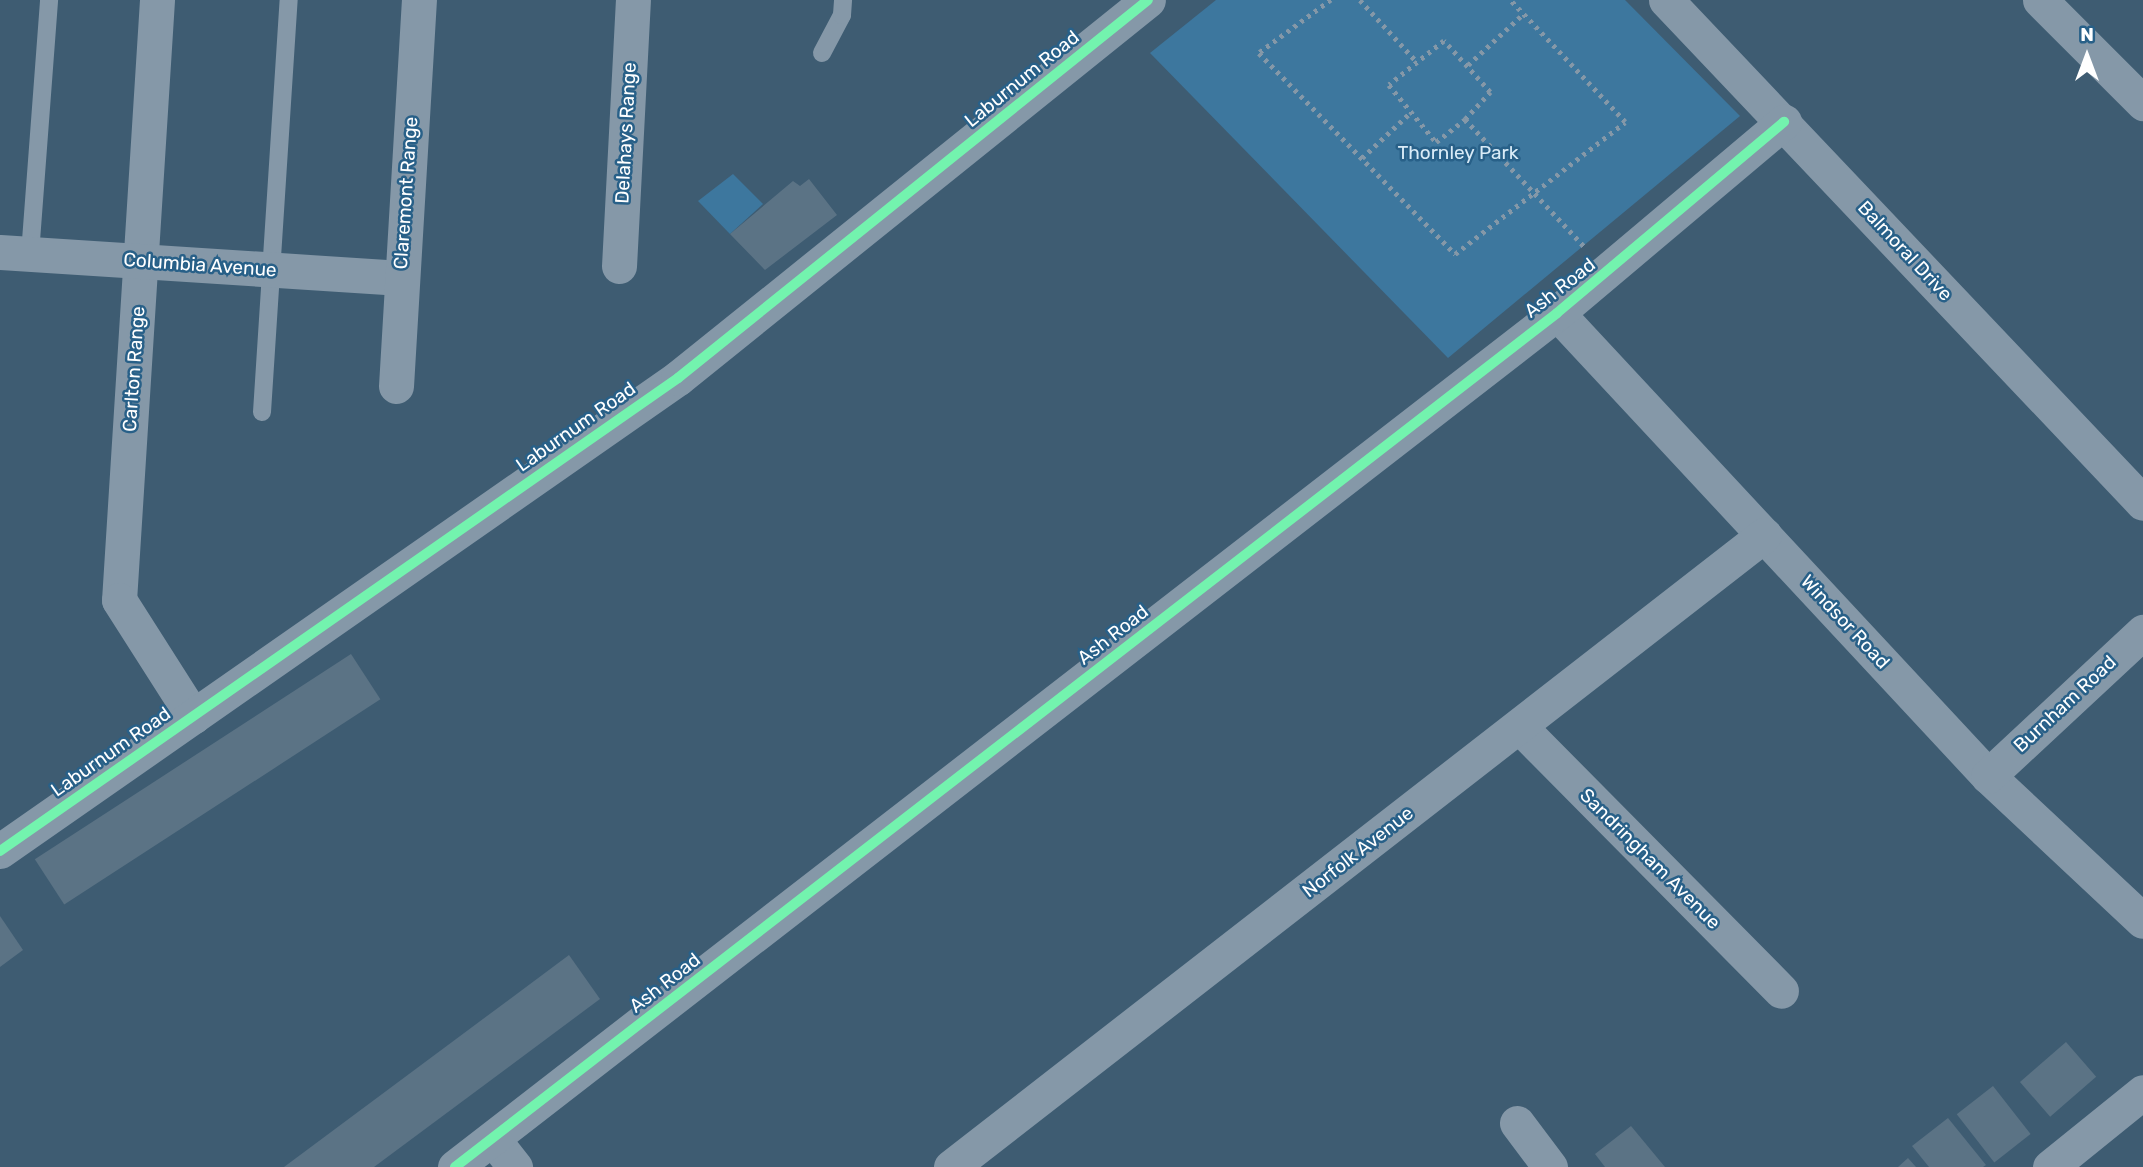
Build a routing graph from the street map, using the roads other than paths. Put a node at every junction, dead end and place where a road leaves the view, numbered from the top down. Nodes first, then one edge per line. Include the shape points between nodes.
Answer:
1 (49, 0) edge
2 (157, 0) edge
3 (289, 0) edge
4 (419, 0) edge
5 (634, 0) edge
6 (843, 0) edge
7 (1149, 0) edge
8 (1666, 0) edge
9 (2040, 0) edge
10 (822, 53) dead end
11 (2143, 103) edge
12 (1784, 122) junction
13 (15, 253) edge
14 (140, 262) junction
15 (620, 266) dead end
16 (271, 270) junction
17 (401, 278) junction
18 (1557, 313) junction
19 (396, 386) dead end
20 (262, 412) dead end
21 (2143, 503) edge
22 (1764, 535) junction
23 (2143, 632) edge
24 (193, 716) junction
25 (1520, 727) junction
26 (1988, 776) junction
27 (0, 851) edge
28 (2143, 921) edge
29 (1781, 991) dead end
30 (2143, 1092) edge
31 (1517, 1123) dead end
32 (493, 1139) junction
33 (455, 1167) edge
34 (515, 1167) edge
35 (951, 1167) edge
36 (1550, 1167) edge
37 (2050, 1167) edge

1 - 13 lane
2 - 14 street, Carlton Range
3 - 16 lane
4 - 17 street, Claremont Range
5 - 15 street, Delahays Range
6 - 10 lane via 842,15
7 - 24 street, Laburnum Road via 678,378
8 - 12 street, Balmoral Drive
9 - 11 street
12 - 18 street, Ash Road
12 - 21 street, Balmoral Drive
13 - 14 street, Columbia Avenue
14 - 16 street, Columbia Avenue
14 - 24 street, Carlton Range via 119,600
16 - 17 street, Columbia Avenue
16 - 20 lane
17 - 19 street, Claremont Range
18 - 22 street, Windsor Road
18 - 32 street, Ash Road
22 - 25 street, Norfolk Avenue
22 - 26 street, Windsor Road
23 - 26 street, Burnham Road
24 - 27 street, Laburnum Road
25 - 29 street, Sandringham Avenue
25 - 35 street, Norfolk Avenue
26 - 28 street, Windsor Road
30 - 37 street
31 - 36 street
32 - 33 street, Ash Road
32 - 34 street

